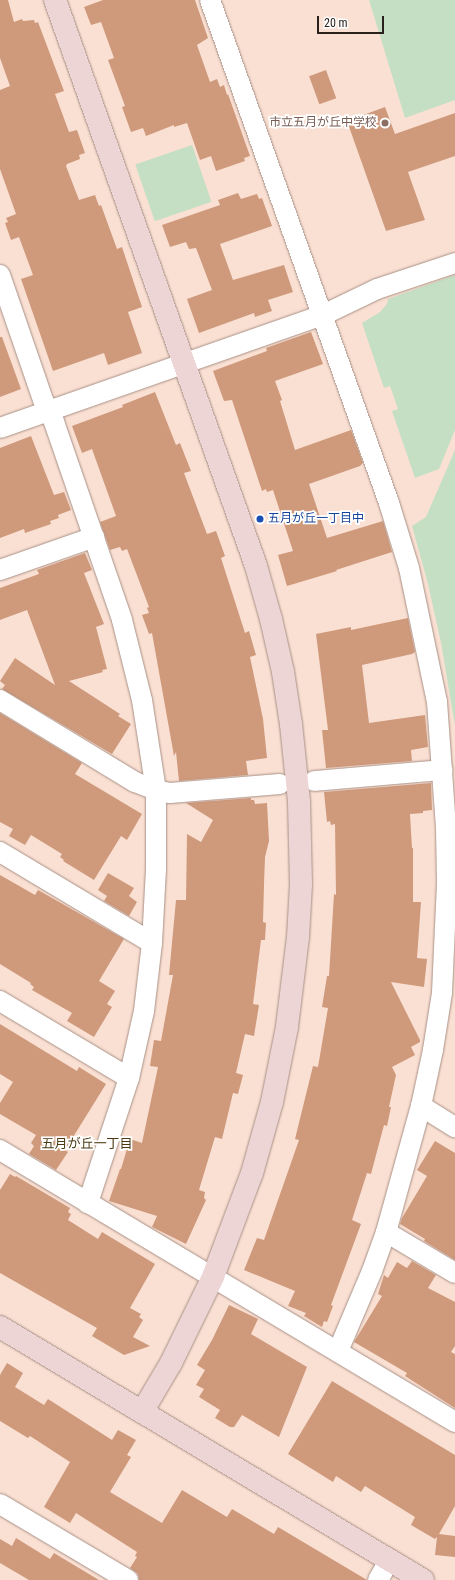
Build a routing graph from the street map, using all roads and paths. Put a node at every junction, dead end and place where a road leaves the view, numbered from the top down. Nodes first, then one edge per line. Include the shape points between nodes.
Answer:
1 (55, 0) edge
2 (210, 0) edge
3 (455, 263) edge
4 (1, 283) edge
5 (323, 315) junction
6 (184, 363) junction
7 (48, 411) junction
8 (0, 428) edge
9 (94, 537) junction
10 (0, 570) edge
11 (0, 700) edge
12 (443, 770) junction
13 (314, 781) dead end
14 (280, 784) dead end
15 (156, 790) junction
16 (0, 852) edge
17 (152, 943) junction
18 (0, 1001) edge
19 (129, 1078) junction
20 (421, 1106) junction
21 (455, 1127) edge
22 (0, 1150) edge
23 (88, 1203) junction
24 (386, 1232) junction
25 (455, 1273) edge
26 (213, 1278) junction
27 (0, 1327) edge
28 (338, 1351) junction
29 (142, 1412) junction
30 (455, 1422) edge
31 (0, 1504) edge
32 (389, 1561) junction
33 (128, 1580) edge
34 (378, 1580) edge
35 (424, 1580) edge

1 - 6 street
2 - 5 street
3 - 5 street via 377,289 345,302
4 - 7 street
5 - 6 street
5 - 12 street via 409,568 437,702
6 - 7 street
6 - 26 street via 256,566 271,619 291,724 300,830 301,884 298,937 293,991 280,1064 252,1173
7 - 8 street
7 - 9 street
9 - 10 street
9 - 15 street via 133,660
11 - 15 street via 135,782
12 - 13 street
12 - 20 street via 447,883 445,938 433,1050
14 - 15 street via 170,793
15 - 17 street via 156,869
16 - 17 street
17 - 19 street via 144,1011
18 - 19 street
19 - 23 street
20 - 21 street
20 - 24 street
22 - 23 street
23 - 26 street
24 - 25 street
24 - 28 street
26 - 28 street
26 - 29 street via 171,1363
27 - 29 street
28 - 30 street
29 - 32 street
31 - 33 street
32 - 34 street
32 - 35 street

